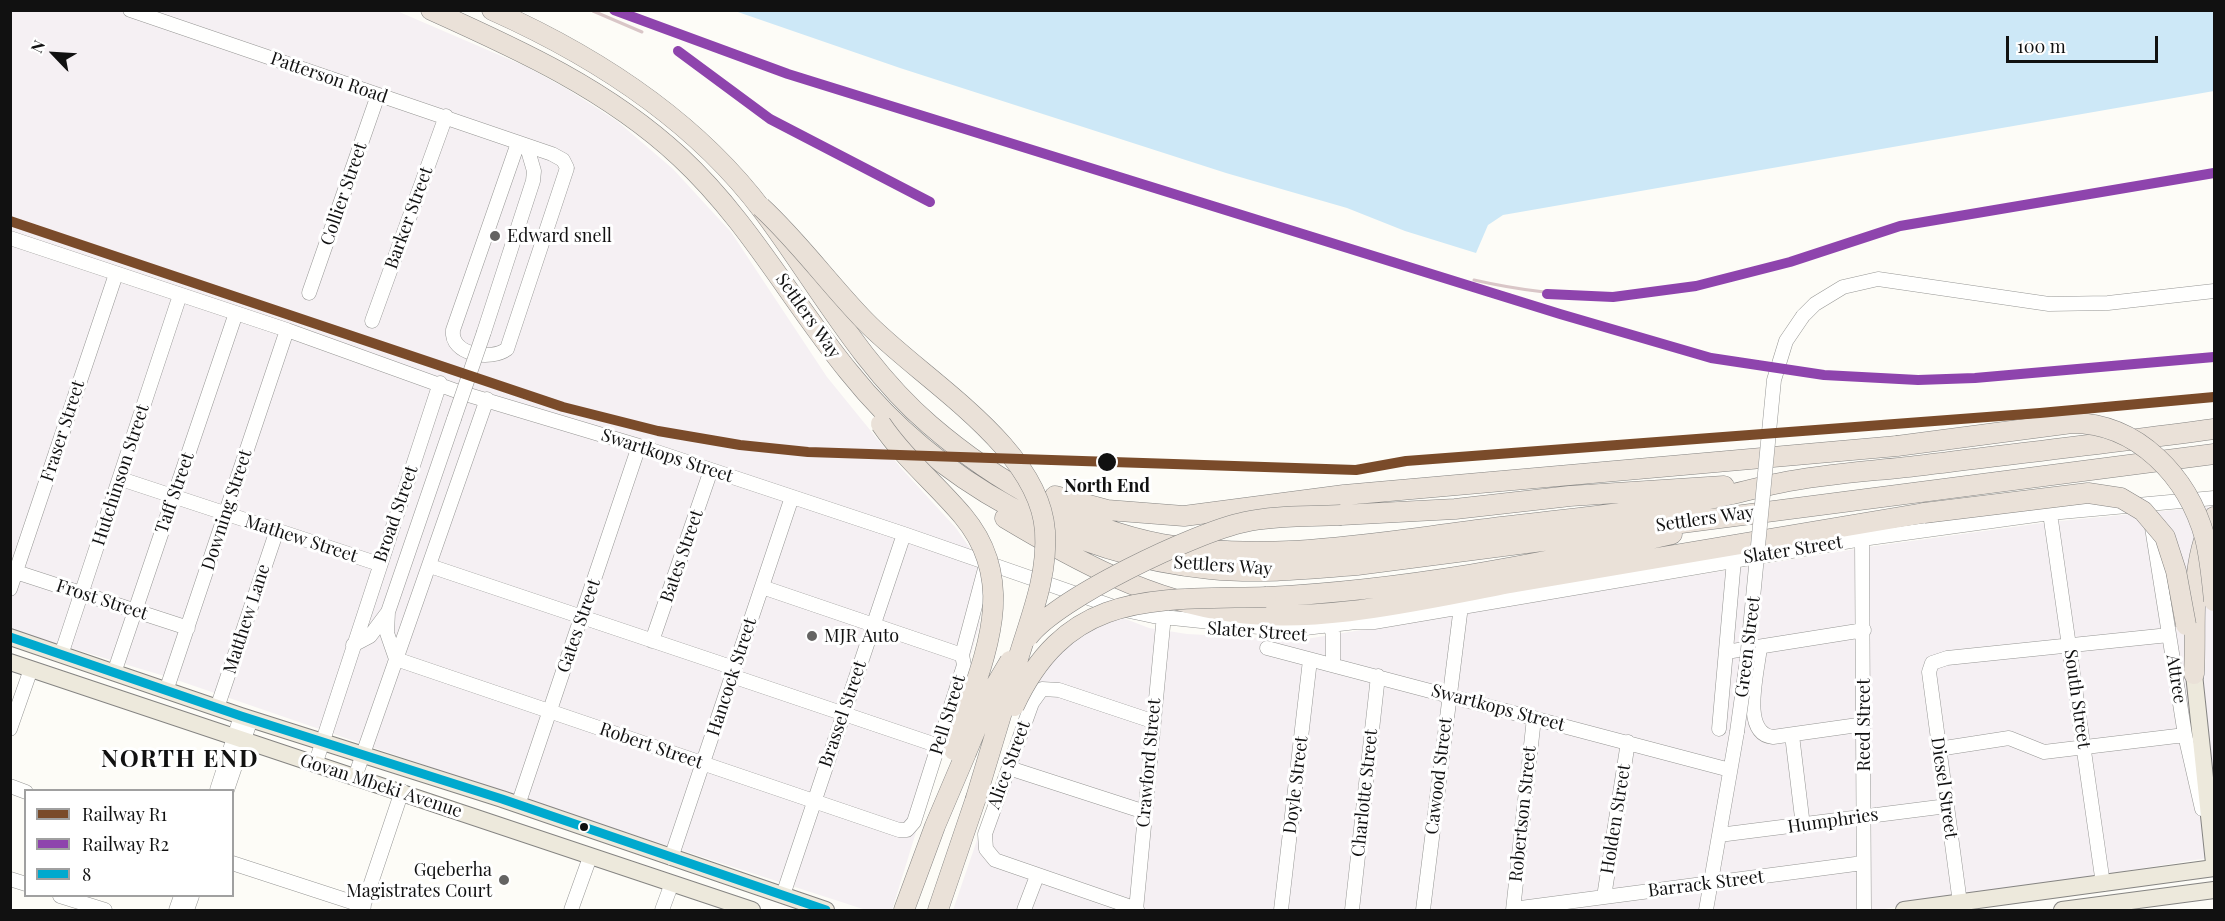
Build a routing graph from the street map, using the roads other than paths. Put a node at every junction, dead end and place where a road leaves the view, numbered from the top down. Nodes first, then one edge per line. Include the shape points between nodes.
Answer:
1 (130, 10) edge
2 (431, 10) edge
3 (492, 10) edge
4 (378, 95) junction
5 (446, 116) junction
6 (522, 145) junction
7 (761, 207) junction
8 (10, 238) edge
9 (116, 274) junction
10 (2214, 291) edge
11 (309, 293) dead end
12 (180, 295) junction
13 (236, 313) junction
14 (372, 321) dead end
15 (287, 330) junction
16 (849, 373) junction
17 (440, 383) junction
18 (487, 399) junction
19 (881, 424) junction
20 (2214, 429) edge
21 (639, 446) junction
22 (2214, 454) edge
23 (711, 470) junction
24 (121, 480) junction
25 (1783, 482) junction
26 (173, 497) junction
27 (792, 497) junction
28 (2214, 498) edge
29 (2148, 504) junction
30 (1067, 506) junction
31 (1788, 507) junction
32 (2050, 513) junction
33 (226, 514) junction
34 (2214, 517) edge
35 (277, 530) junction
36 (904, 534) junction
37 (1862, 539) junction
38 (1734, 560) junction
39 (987, 563) junction
40 (379, 564) junction
41 (430, 566) junction
42 (16, 572) junction
43 (762, 587) junction
44 (10, 589) edge
45 (82, 593) junction
46 (2214, 602) edge
47 (1461, 606) junction
48 (135, 610) junction
49 (388, 612) junction
50 (582, 617) junction
51 (1165, 619) junction
52 (873, 625) junction
53 (188, 628) junction
54 (1331, 629) junction
55 (2184, 629) junction
56 (1864, 630) junction
57 (10, 637) edge
58 (652, 641) junction
59 (353, 645) junction
60 (2070, 646) junction
61 (1761, 647) junction
62 (1267, 648) dead end
63 (1726, 652) junction
64 (61, 655) junction
65 (962, 655) junction
66 (396, 659) junction
67 (1310, 660) junction
68 (10, 662) edge
69 (1333, 665) junction
70 (31, 669) junction
71 (733, 672) junction
72 (114, 673) junction
73 (2194, 674) joint
74 (1378, 676) junction
75 (166, 691) junction
76 (1449, 696) junction
77 (218, 708) junction
78 (550, 712) junction
79 (844, 714) junction
80 (246, 718) junction
81 (1534, 718) junction
82 (1152, 721) junction
83 (1865, 724) junction
84 (10, 729) edge
85 (1719, 729) dead end
86 (1792, 735) junction
87 (2185, 735) junction
88 (238, 740) junction
89 (323, 740) junction
90 (1628, 742) junction
91 (1938, 749) junction
92 (2084, 749) junction
93 (953, 750) junction
94 (363, 753) junction
95 (704, 764) junction
96 (315, 765) junction
97 (1009, 768) junction
98 (1730, 770) junction
99 (355, 777) junction
100 (217, 789) edge
101 (227, 789) edge
102 (402, 791) junction
103 (976, 798) junction
104 (814, 801) junction
105 (518, 805) junction
106 (1947, 806) junction
107 (1145, 812) junction
108 (1862, 816) junction
109 (1803, 826) junction
110 (907, 830) joint
111 (1719, 835) junction
112 (590, 857) junction
113 (671, 858) junction
114 (2214, 861) edge
115 (1863, 863) junction
116 (234, 864) edge
117 (1037, 876) junction
118 (672, 883) junction
119 (1710, 884) junction
120 (2103, 884) junction
121 (2214, 890) edge
122 (783, 895) junction
123 (63, 897) edge
124 (1604, 897) junction
125 (1960, 903) junction
126 (2107, 907) edge
127 (363, 908) edge
128 (105, 910) edge
129 (571, 910) edge
130 (662, 910) edge
131 (751, 910) edge
132 (826, 910) edge
133 (904, 910) edge
134 (938, 910) edge
135 (1024, 910) edge
136 (1136, 910) edge
137 (1281, 910) edge
138 (1352, 910) edge
139 (1423, 910) edge
140 (1513, 910) edge
141 (1706, 910) edge
142 (1864, 910) edge
143 (1904, 910) edge
144 (2062, 910) edge

1 - 4 street, Patterson Road
2 - 16 highway, Settlers Way via 551,66 604,97 680,156 743,225
3 - 7 highway, Settlers Way via 600,66 651,100 685,127
4 - 5 street, Patterson Road
4 - 11 street, Collier Street
5 - 6 street, Patterson Road
5 - 14 street, Barker Street
6 - 6 street via 559,158 567,168 507,349 498,355 482,356 459,347 453,330
6 - 49 street, Broad Street, bridge via 534,171 533,181
7 - 30 highway, Settlers Way, bridge via 853,340 902,399 960,450 1012,485
7 - 103 highway, bridge via 880,336 1000,441 1027,476 1037,498 1045,528 1042,583
8 - 9 street, Swartkops Street
9 - 12 street, Swartkops Street
9 - 42 street, Fraser Street
10 - 98 street, Green Street, bridge via 2108,303 2049,304 1878,279 1843,287 1815,304 1786,341 1774,380 1747,660
12 - 13 street, Swartkops Street
12 - 24 street, Hutchinson Street
13 - 15 street, Swartkops Street
13 - 26 street, Taff Street
15 - 17 street, Swartkops Street
15 - 33 street, Downing Street
16 - 19 highway via 854,391
16 - 31 highway, Settlers Way via 900,427 957,475 1001,502 1058,530 1129,555 1177,564 1233,571 1283,571 1435,555
17 - 18 street, Swartkops Street
17 - 40 street, Broad Street
18 - 21 street, Swartkops Street
18 - 41 street
19 - 55 highway, bridge via 953,483 1023,529 1078,560 1155,593 1209,609 1270,616 1340,611 1924,513 2088,493 2121,498 2143,511 2165,537 2174,562
19 - 93 highway, bridge via 965,518 990,565 994,594 991,630
20 - 25 highway, Settlers Way
21 - 23 street, Swartkops Street
21 - 50 street, Gates Street
22 - 31 highway, Settlers Way
23 - 27 street, Swartkops Street
23 - 58 street, Bates Street
24 - 26 street, Mathew Street
24 - 45 street, Hutchinson Street
25 - 30 highway, Settlers Way via 1703,500 1356,546 1273,552 1161,544 1097,526
25 - 93 highway, bridge via 1570,495 1455,509 1263,519 1230,525 1156,556 1059,609 1031,633
26 - 33 street, Mathew Street
26 - 48 street, Taff Street
27 - 36 street, Swartkops Street
27 - 43 street, Hancock Street
28 - 29 street, Slater Street
29 - 32 street, Slater Street
29 - 55 street, Attree
30 - 46 highway, bridge via 1184,516 1344,495 1897,446 2072,423 2128,436 2164,464 2187,497 2205,537
31 - 103 highway, bridge via 1575,557 1425,583 1367,591 1136,603 1091,618 1056,642 1031,674
32 - 37 street, Slater Street
32 - 60 street, South Street
33 - 35 street, Mathew Street
33 - 53 street, Downing Street
34 - 55 highway, bridge via 2199,558
35 - 40 street, Mathew Street
35 - 77 street, Matthew Lane
36 - 39 street, Swartkops Street
36 - 52 street, Brassel Street
37 - 38 street, Slater Street
37 - 56 street, Reed Street
38 - 47 street, Slater Street
38 - 63 street, Green Street
39 - 51 street, Swartkops Street via 1119,609
39 - 65 street, Pell Street
40 - 59 street, Broad Street
41 - 50 street
41 - 66 street
42 - 44 street, Fraser Street
42 - 45 street, Frost Street
43 - 52 street
43 - 71 street, Hancock Street
45 - 48 street, Frost Street
45 - 64 street, Hutchinson Street
47 - 54 street, Slater Street via 1374,622 1358,629
47 - 76 street, Cawood Street
48 - 53 street, Frost Street
48 - 72 street, Taff Street
49 - 59 street, Broad Street via 370,636
49 - 66 street, Broad Street via 387,633
50 - 58 street
50 - 78 street, Gates Street
51 - 54 street, Slater Street via 1273,636 1305,637
51 - 82 street, Crawford Street
52 - 65 street
52 - 79 street, Brassel Street
53 - 75 street, Downing Street
54 - 69 street
55 - 60 street
55 - 73 highway
55 - 87 street, Attree
56 - 61 street
56 - 83 street, Reed Street
57 - 64 main road, Govan Mbeki Avenue
58 - 71 street
59 - 89 street, Broad Street
60 - 91 street, Diesel Street via 1932,663 1929,672
60 - 92 street, South Street
61 - 63 street
61 - 86 street via 1753,711 1756,727 1768,736
62 - 67 street, Swartkops Street
63 - 85 street, Green Street
64 - 72 main road, Govan Mbeki Avenue
65 - 93 street, Pell Street
66 - 78 street, Robert Street
66 - 94 street
67 - 69 street, Swartkops Street
67 - 137 street, Doyle Street
68 - 70 main road, Govan Mbeki Avenue
69 - 74 street, Swartkops Street
70 - 84 street
70 - 88 main road, Govan Mbeki Avenue
71 - 79 street
71 - 95 street, Hancock Street
72 - 75 main road, Govan Mbeki Avenue
73 - 114 main road
74 - 76 street, Swartkops Street
74 - 138 street, Charlotte Street
75 - 77 main road, Govan Mbeki Avenue
76 - 81 street, Swartkops Street
76 - 139 street, Cawood Street
77 - 80 main road, Govan Mbeki Avenue
78 - 95 street, Robert Street
78 - 105 street, Gates Street
79 - 93 street
79 - 104 street, Brassel Street
80 - 88 street
80 - 89 main road, Govan Mbeki Avenue
81 - 90 street, Swartkops Street
81 - 140 street, Robertson Street
82 - 97 street, Alice Street via 1059,690 1042,689 1032,703
82 - 107 street, Crawford Street
83 - 86 street
83 - 108 street, Reed Street
86 - 109 street
87 - 92 street
87 - 114 street, Attree
88 - 96 main road, Govan Mbeki Avenue
88 - 100 street
88 - 101 street
89 - 94 main road, Govan Mbeki Avenue
89 - 96 street, Broad Street
90 - 98 street, Swartkops Street
90 - 124 street, Holden Street
91 - 92 street via 2009,738 2044,752
91 - 106 street, Diesel Street
92 - 120 street, South Street
93 - 110 street, Pell Street
93 - 133 highway via 935,826
94 - 99 street
94 - 105 main road, Govan Mbeki Avenue
95 - 104 street, Robert Street
95 - 113 street, Hancock Street
96 - 99 main road, Govan Mbeki Avenue
97 - 107 street
97 - 117 street, Alice Street via 988,823 985,845 995,860
98 - 111 street, Green Street
99 - 102 main road, Govan Mbeki Avenue
102 - 112 main road, Govan Mbeki Avenue
102 - 127 street
103 - 134 highway
104 - 110 street, Robert Street
104 - 122 street, Brassel Street
105 - 113 main road, Govan Mbeki Avenue
106 - 108 street, Humphries
106 - 125 street, Diesel Street
107 - 136 street, Crawford Street
108 - 109 street, Humphries
108 - 115 street, Reed Street
109 - 111 street, Humphries
111 - 119 street, Green Street
112 - 118 main road, Govan Mbeki Avenue
112 - 129 street
113 - 122 main road, Govan Mbeki Avenue
114 - 120 main road
115 - 119 street, Barrack Street
115 - 142 street, Reed Street
116 - 127 street
117 - 135 street
117 - 136 street
118 - 130 street
118 - 131 main road, Govan Mbeki Avenue
119 - 124 street, Barrack Street
119 - 141 street, Green Street
120 - 125 main road
121 - 126 main road
122 - 132 main road, Govan Mbeki Avenue
123 - 128 street
124 - 140 street, Barrack Street
125 - 143 main road
126 - 144 main road

